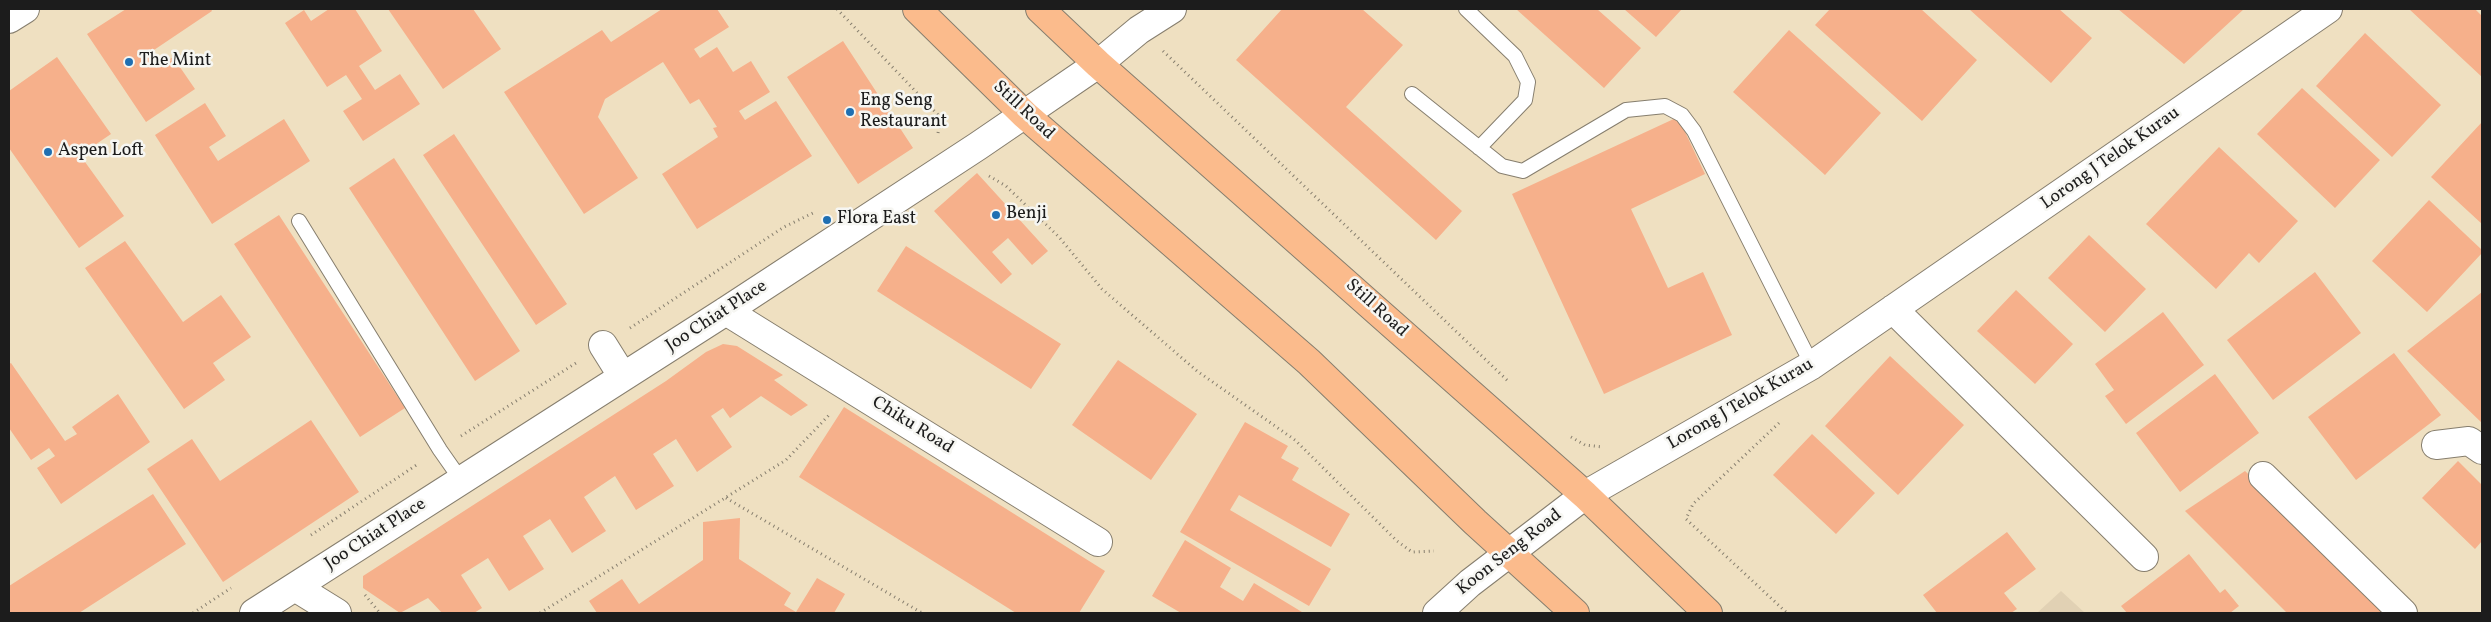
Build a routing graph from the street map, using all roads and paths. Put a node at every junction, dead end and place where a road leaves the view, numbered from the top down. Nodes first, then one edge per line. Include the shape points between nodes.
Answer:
1 (25, 9) edge
2 (836, 9) edge
3 (917, 9) edge
4 (1040, 9) edge
5 (1172, 9) edge
6 (1466, 9) edge
7 (2328, 9) edge
8 (9, 19) edge
9 (1168, 56) dead end
10 (1098, 64) junction
11 (1412, 94) dead end
12 (1025, 115) junction
13 (937, 136) dead end
14 (1479, 148) junction
15 (1006, 186) dead end
16 (821, 211) dead end
17 (299, 221) dead end
18 (1893, 310) junction
19 (726, 311) junction
20 (603, 345) junction
21 (1812, 365) junction
22 (623, 377) junction
23 (1511, 384) dead end
24 (837, 407) dead end
25 (1569, 436) dead end
26 (2436, 445) dead end
27 (1585, 446) dead end
28 (440, 450) junction
29 (2482, 450) edge
30 (2263, 476) dead end
31 (461, 480) junction
32 (1585, 495) junction
33 (726, 498) junction
34 (1686, 519) dead end
35 (306, 538) dead end
36 (1098, 542) dead end
37 (1434, 551) dead end
38 (1508, 553) junction
39 (2144, 557) dead end
40 (234, 586) dead end
41 (295, 587) junction
42 (193, 613) edge
43 (254, 613) edge
44 (337, 613) edge
45 (540, 613) edge
46 (922, 613) edge
47 (1437, 613) edge
48 (1576, 613) edge
49 (1708, 613) edge
50 (1787, 613) edge
51 (2403, 613) edge

1 - 8 street
2 - 13 path via 941,118
3 - 12 highway, Still Road
4 - 10 highway, Still Road
5 - 10 street, Joo Chiat Place via 1139,30
6 - 14 lane via 1515,56 1528,82 1525,100
7 - 18 street, Lorong J Telok Kurau
9 - 23 path
10 - 12 street, Joo Chiat Place
10 - 32 highway, Still Road
11 - 14 lane
12 - 19 street, Joo Chiat Place
12 - 38 highway, Still Road via 1309,362
14 - 21 lane via 1502,166 1523,171 1626,110 1664,106 1682,115 1694,131
15 - 37 path via 1059,237 1102,289 1197,372 1295,440 1396,541 1412,552
16 - 20 path via 784,227
17 - 28 lane
18 - 21 street, Lorong J Telok Kurau
18 - 39 street
19 - 22 street, Joo Chiat Place
19 - 36 street, Chiku Road
20 - 22 street
20 - 28 path
21 - 32 street, Lorong J Telok Kurau
22 - 31 street, Joo Chiat Place
24 - 33 path via 786,460
25 - 27 path
26 - 29 street via 2469,441
28 - 31 lane
28 - 35 path
30 - 51 street
31 - 41 street, Joo Chiat Place
32 - 38 street, Koon Seng Road
32 - 49 highway, Still Road
33 - 45 path
33 - 46 path
34 - 50 path
38 - 47 street, Koon Seng Road
38 - 48 highway, Still Road
40 - 42 path
41 - 43 street, Joo Chiat Place
41 - 44 street

